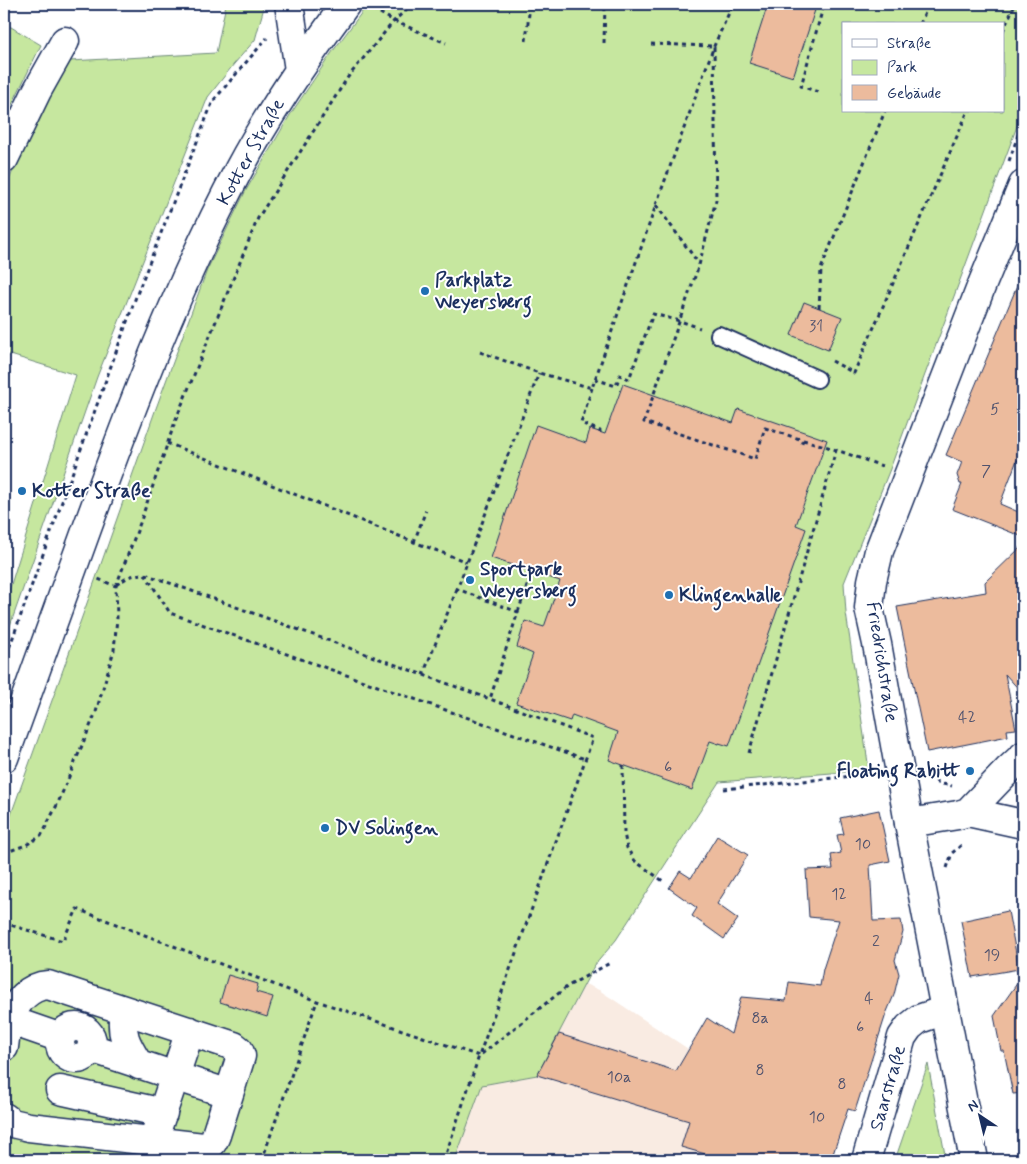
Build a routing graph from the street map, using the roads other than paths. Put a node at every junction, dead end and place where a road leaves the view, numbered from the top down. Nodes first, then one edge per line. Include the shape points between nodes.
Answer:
1 (289, 4) edge
2 (356, 5) edge
3 (65, 41) dead end
4 (298, 70) junction
5 (4, 159) edge
6 (1015, 176) edge
7 (1017, 216) edge
8 (719, 335) road end
9 (817, 379) road end
10 (1023, 756) edge
11 (4, 758) edge
12 (968, 812) junction
13 (909, 823) junction
14 (1023, 824) edge
15 (92, 1000) junction
16 (124, 1010) junction
17 (945, 1010) junction
18 (9, 1020) junction
19 (190, 1031) junction
20 (76, 1043) junction
21 (4, 1047) edge
22 (128, 1061) junction
23 (175, 1076) junction
24 (60, 1090) junction
25 (230, 1094) junction
26 (128, 1105) junction
27 (162, 1112) junction
28 (4, 1117) edge
29 (48, 1129) junction
30 (153, 1141) junction
31 (866, 1160) edge
32 (974, 1160) edge

1 - 4 street
2 - 4 street, Kotter Straße
3 - 5 street
4 - 11 street, Kotter Straße via 240,169 175,304 134,403
6 - 7 street, Friedrichstraße
7 - 13 street, Friedrichstraße via 981,287 879,551 872,581 869,608
8 - 9 lane
10 - 12 street
12 - 13 street
12 - 14 street
13 - 17 street, Friedrichstraße
15 - 16 street
15 - 18 street via 41,985 27,993
15 - 20 street
16 - 19 street
16 - 22 street via 122,1023
17 - 31 street, Saarstraße via 920,1020 902,1037
17 - 32 street, Friedrichstraße
18 - 20 street
18 - 21 street
19 - 23 street
19 - 25 street via 239,1050 240,1062
20 - 22 street
20 - 24 street
22 - 23 street
22 - 26 street via 131,1084
23 - 25 street
23 - 27 street
24 - 26 street
24 - 29 street
25 - 30 street via 216,1136 208,1146
26 - 27 street
27 - 30 street
28 - 29 street via 19,1125
29 - 30 street

